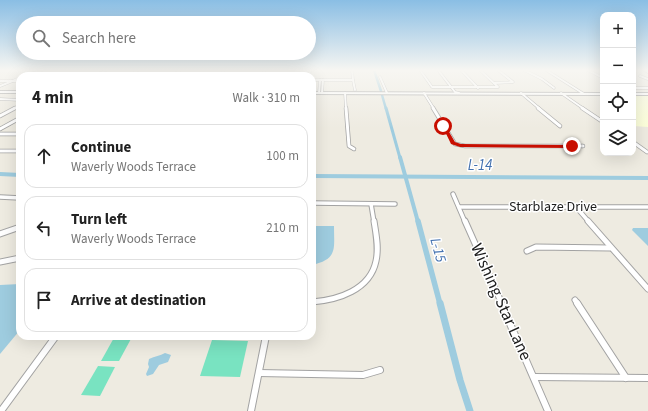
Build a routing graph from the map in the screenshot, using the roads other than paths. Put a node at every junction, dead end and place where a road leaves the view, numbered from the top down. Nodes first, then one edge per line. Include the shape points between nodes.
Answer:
1 (321, 89) edge
2 (385, 89) edge
3 (455, 89) edge
4 (553, 89) edge
5 (556, 89) edge
6 (576, 89) edge
7 (558, 91) junction
8 (0, 92) edge
9 (16, 92) edge
10 (316, 93) edge
11 (321, 93) junction
12 (345, 93) junction
13 (387, 93) junction
14 (424, 93) junction
15 (459, 93) junction
16 (521, 93) junction
17 (584, 94) junction
18 (600, 94) edge
19 (636, 94) edge
20 (648, 94) edge
21 (0, 99) edge
22 (16, 100) edge
23 (16, 108) edge
24 (0, 116) edge
25 (16, 120) edge
26 (600, 120) edge
27 (560, 126) dead end
28 (0, 129) edge
29 (0, 134) edge
30 (16, 134) edge
31 (636, 144) edge
32 (583, 146) dead end
33 (354, 149) dead end
34 (0, 151) edge
35 (16, 151) edge
36 (646, 152) dead end
37 (453, 194) dead end
38 (0, 198) edge
39 (16, 198) edge
40 (316, 203) edge
41 (371, 204) junction
42 (395, 204) dead end
43 (459, 207) junction
44 (576, 207) junction
45 (648, 207) edge
46 (16, 228) edge
47 (0, 234) edge
48 (610, 248) junction
49 (527, 251) dead end
50 (16, 259) edge
51 (0, 262) edge
52 (648, 289) edge
53 (575, 300) dead end
54 (316, 301) edge
55 (53, 340) edge
56 (265, 340) edge
57 (380, 370) dead end
58 (259, 373) junction
59 (534, 377) junction
60 (626, 378) junction
61 (648, 378) edge
62 (1, 411) edge
63 (251, 411) edge
64 (548, 411) edge

1 - 11 street
2 - 13 street
3 - 15 street
4 - 7 street
5 - 7 street
6 - 17 street
7 - 16 street
7 - 17 street
7 - 26 street
8 - 9 street
10 - 11 street
11 - 12 street
12 - 13 street
12 - 33 street via 349,146
13 - 14 street
14 - 15 street
14 - 32 street via 455,144
15 - 16 street
16 - 27 street
17 - 18 street
19 - 20 street
21 - 22 street
23 - 24 street
25 - 28 street
29 - 30 street
31 - 36 street
34 - 35 street
37 - 43 street, Wishing Star Lane
38 - 39 street
40 - 41 street
41 - 42 street
41 - 54 street via 376,262 371,273 355,290 342,297
43 - 44 street, Starblaze Drive
43 - 59 street, Wishing Star Lane
44 - 45 street, Starblaze Drive
44 - 48 street
46 - 47 street
48 - 49 street via 536,246
48 - 52 street
50 - 51 street
53 - 60 street
55 - 62 street
56 - 58 street
57 - 58 street via 363,375
58 - 63 street
59 - 60 street
59 - 64 street, Wishing Star Lane
60 - 61 street

